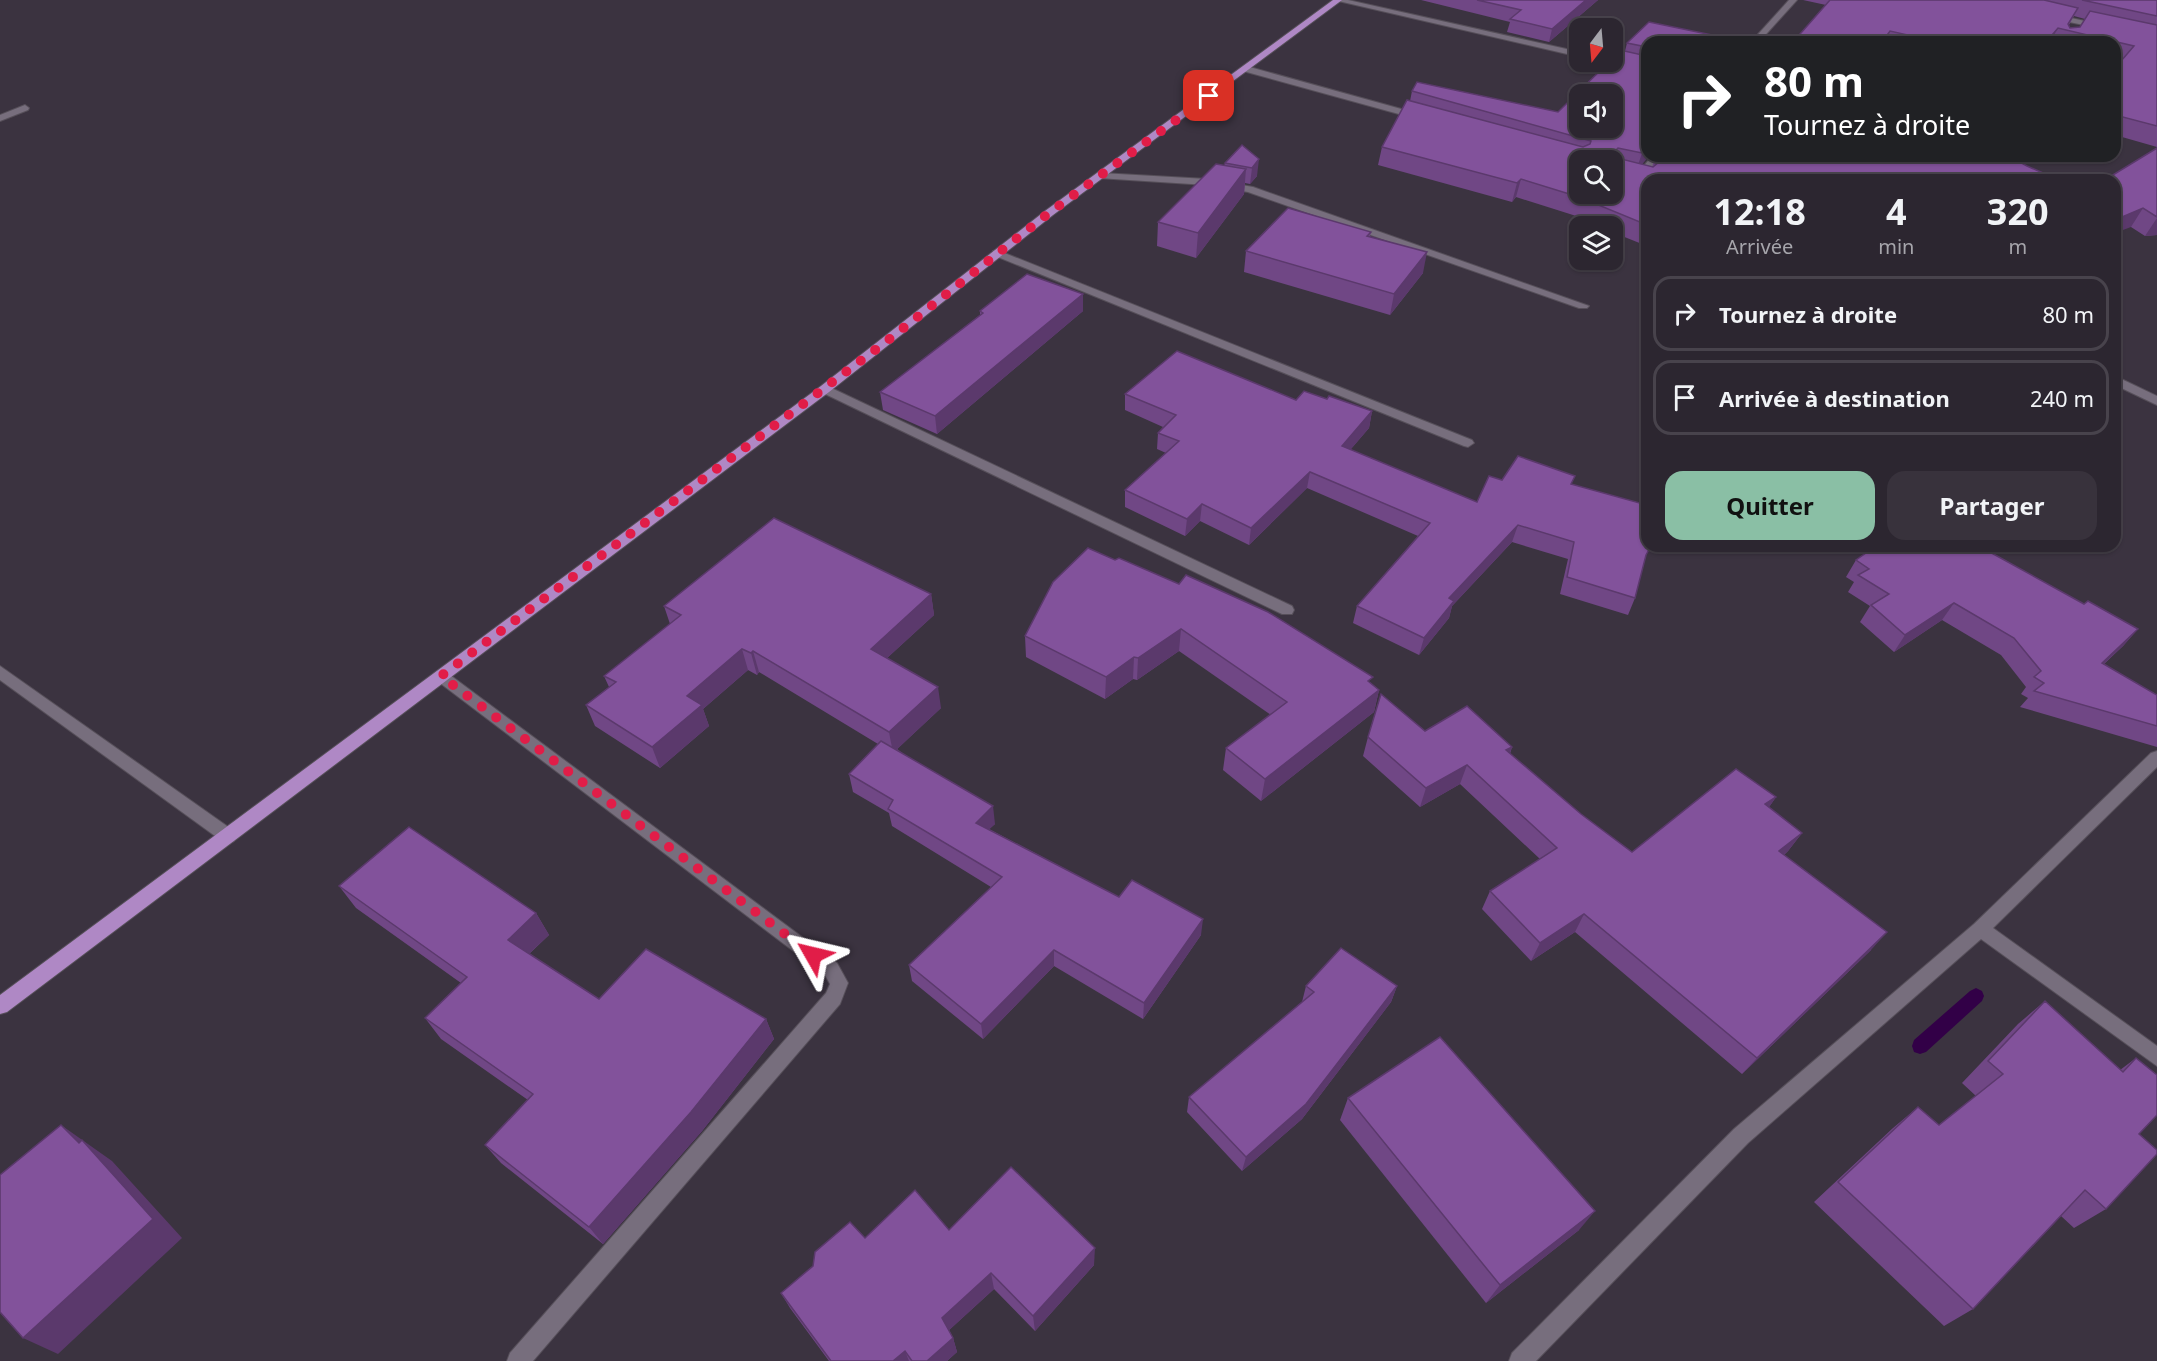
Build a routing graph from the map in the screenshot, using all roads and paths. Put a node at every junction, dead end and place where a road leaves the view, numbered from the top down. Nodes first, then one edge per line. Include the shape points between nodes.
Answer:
1 (1338, 0) edge
2 (1793, 0) edge
3 (2046, 15) edge
4 (2112, 29) edge
5 (1760, 36) edge
6 (1569, 52) edge
7 (1246, 69) junction
8 (25, 108) dead end
9 (0, 118) edge
10 (1430, 120) edge
11 (1652, 162) edge
12 (1642, 174) edge
13 (1101, 176) junction
14 (997, 253) junction
15 (1583, 306) dead end
16 (2121, 384) edge
17 (825, 389) junction
18 (2157, 401) edge
19 (1468, 442) dead end
20 (1287, 609) dead end
21 (0, 672) edge
22 (441, 676) junction
23 (2157, 757) edge
24 (228, 836) junction
25 (1980, 929) junction
26 (0, 1006) edge
27 (2157, 1057) edge
28 (518, 1361) edge
29 (1520, 1361) edge

1 - 6 street
1 - 7 main road
2 - 5 street
3 - 4 street via 2076,25
7 - 10 street
7 - 13 main road
8 - 9 street
11 - 12 street
13 - 14 main road
13 - 15 street via 1207,182 1250,189
14 - 17 main road
14 - 19 street
16 - 18 street
17 - 20 street
17 - 22 main road
21 - 24 street
22 - 24 main road
22 - 28 street via 831,969 839,983 834,998
23 - 25 street
24 - 26 main road
25 - 27 street
25 - 29 street via 1742,1136

